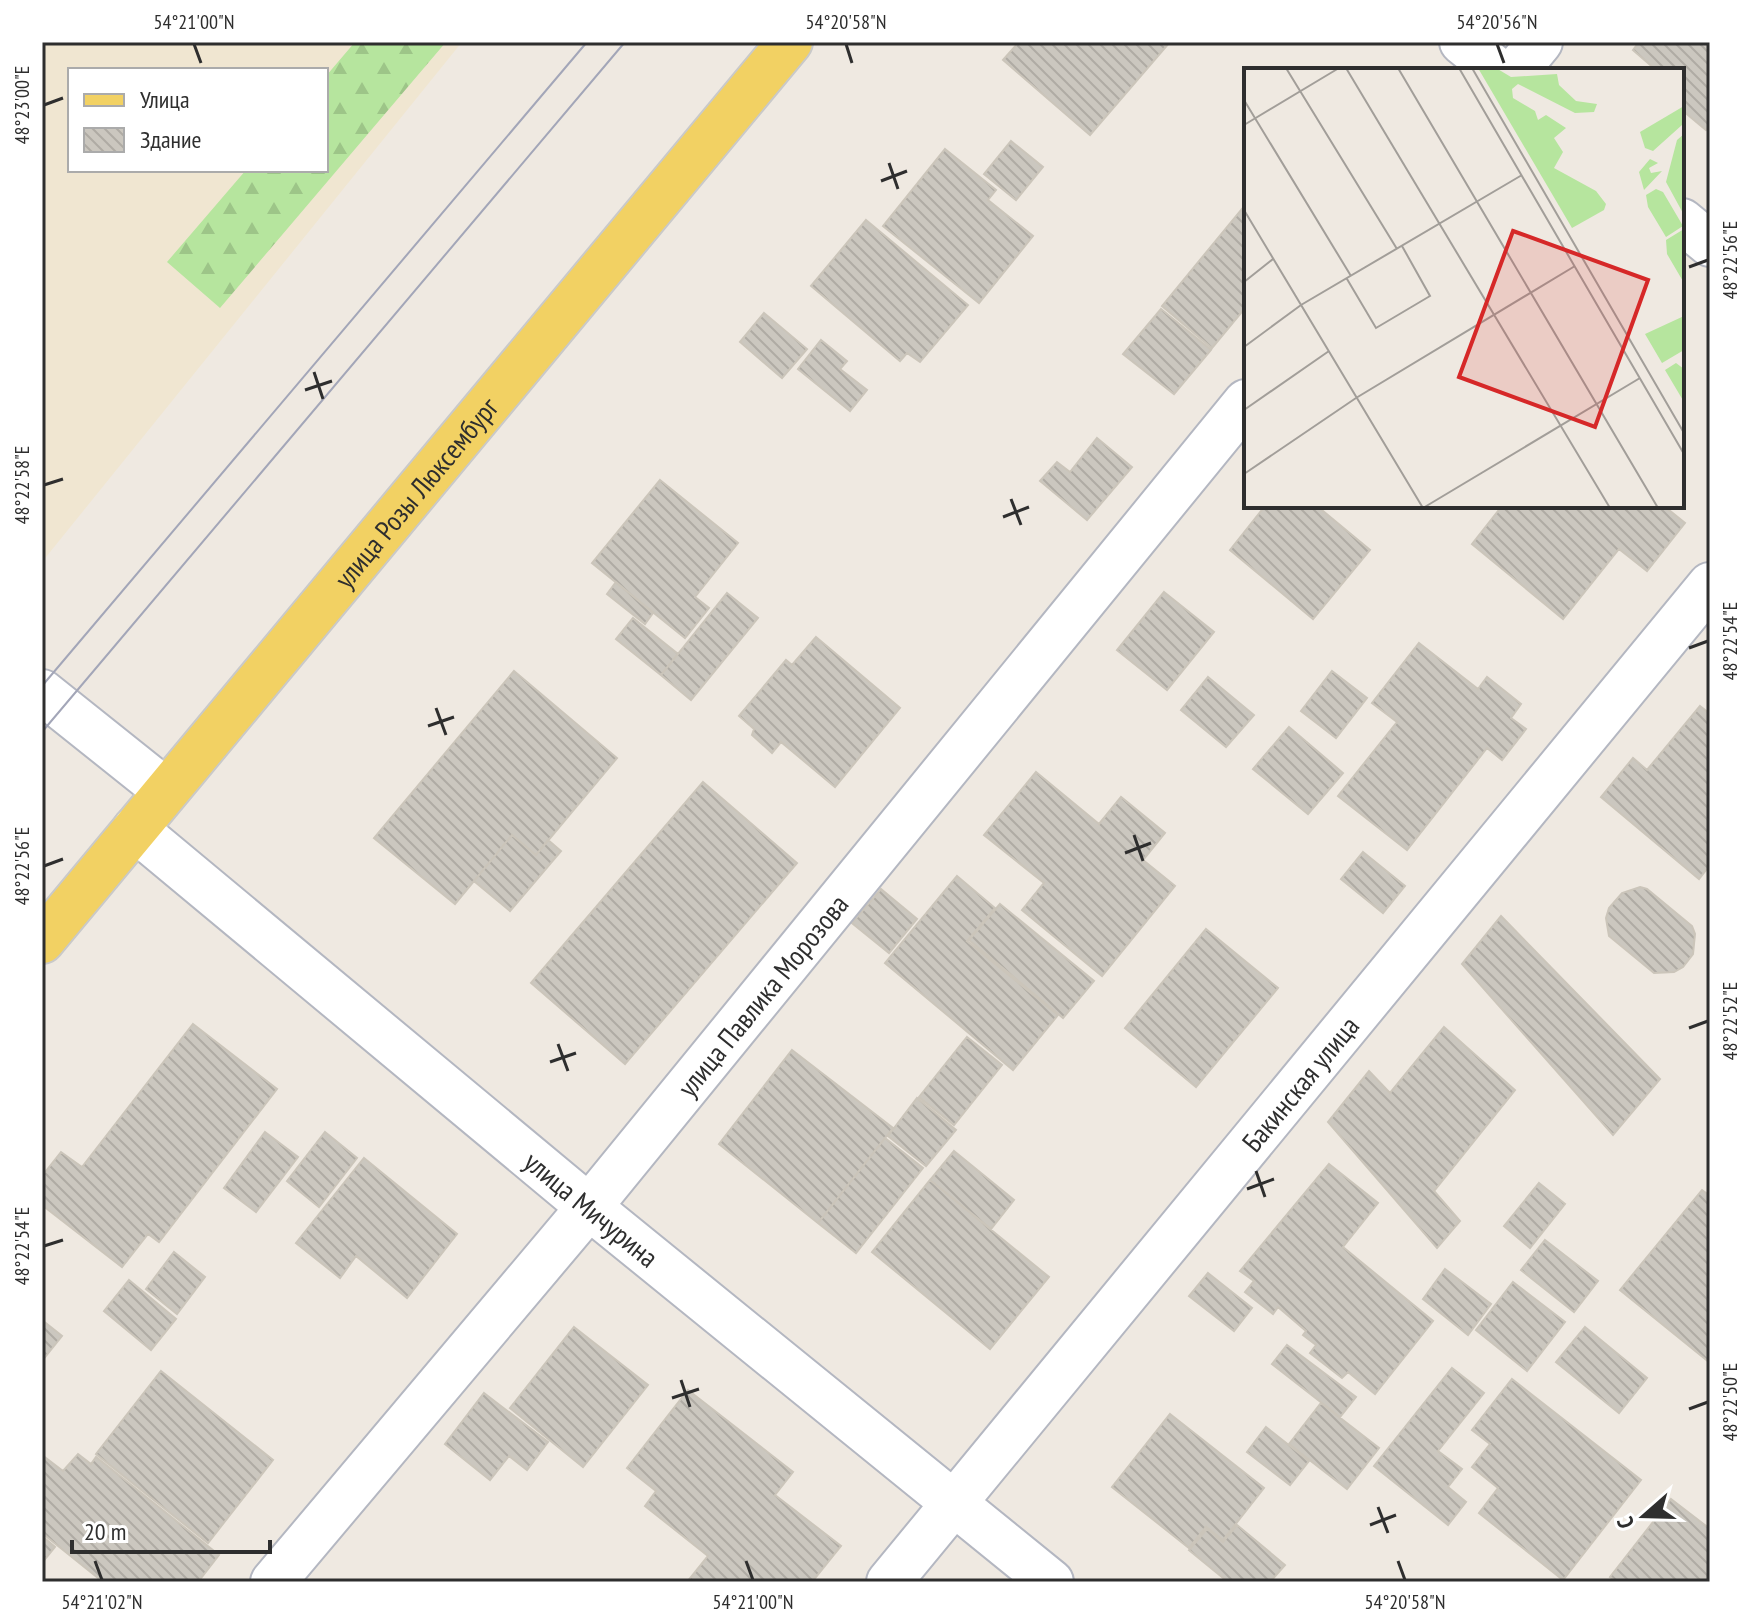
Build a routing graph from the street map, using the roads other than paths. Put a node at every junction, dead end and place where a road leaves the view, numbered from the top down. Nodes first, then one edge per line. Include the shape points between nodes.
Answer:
1 (790, 42) edge
2 (1462, 42) edge
3 (1540, 42) edge
4 (1494, 68) edge
5 (1519, 68) edge
6 (1684, 223) edge
7 (1710, 244) edge
8 (1244, 404) edge
9 (1710, 585) edge
10 (42, 692) edge
11 (166, 791) junction
12 (135, 829) junction
13 (42, 941) edge
14 (589, 1207) junction
15 (953, 1504) junction
16 (273, 1582) edge
17 (889, 1582) edge
18 (1051, 1582) edge

1 - 11 main road, улица Розы Люксембург
2 - 4 street
3 - 5 street
6 - 7 street
8 - 14 street, улица Павлика Морозова
9 - 15 street, Бакинская улица
10 - 11 street
11 - 12 main road, улица Розы Люксембург
12 - 13 main road, улица Розы Люксембург
12 - 14 street, улица Мичурина
14 - 15 street, улица Мичурина
14 - 16 street, улица Павлика Морозова
15 - 17 street, Бакинская улица
15 - 18 street, улица Мичурина

